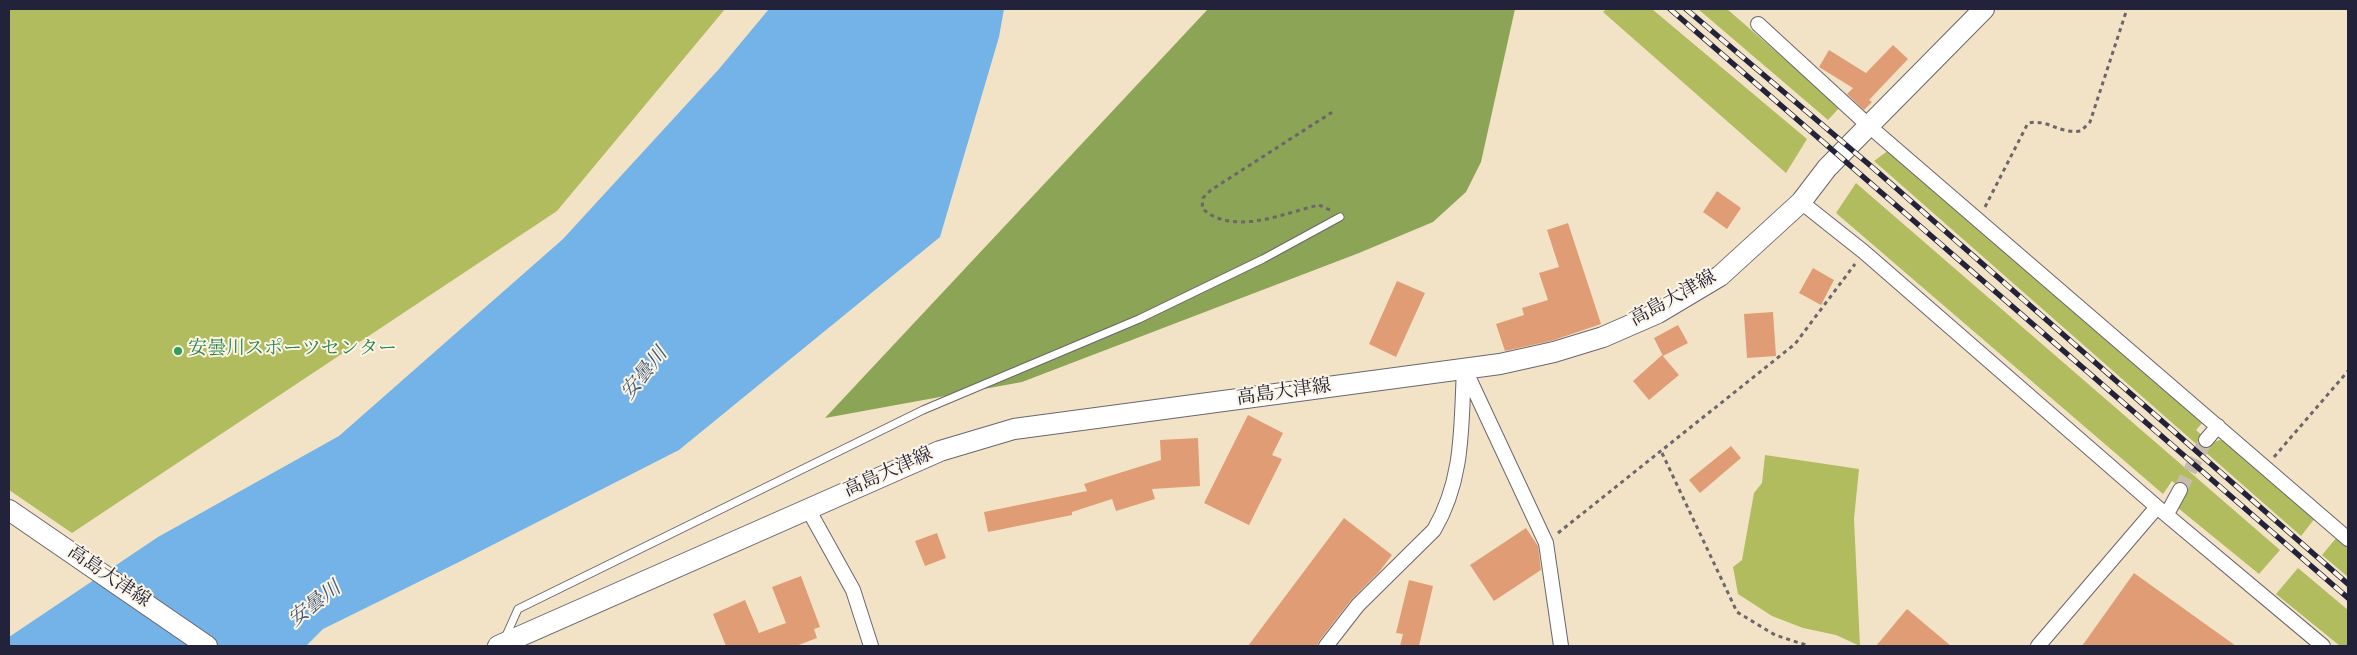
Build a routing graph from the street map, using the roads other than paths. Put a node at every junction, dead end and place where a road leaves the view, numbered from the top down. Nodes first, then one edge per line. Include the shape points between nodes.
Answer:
1 (1984, 9) edge
2 (1758, 24) dead end
3 (1869, 126) junction
4 (1802, 202) junction
5 (1340, 217) road end
6 (1464, 369) junction
7 (2218, 426) junction
8 (2206, 440) tunnel mouth
9 (2180, 490) tunnel mouth
10 (808, 509) junction
11 (2162, 510) junction
12 (16, 515) edge
13 (2348, 539) edge
14 (500, 645) edge
15 (207, 646) edge
16 (871, 646) edge
17 (1326, 646) edge
18 (1560, 646) edge
19 (2038, 646) edge
20 (2323, 646) edge

1 - 3 main road, 高島大津線
2 - 3 street
3 - 4 main road, 高島大津線 via 1827,168
3 - 7 street
4 - 6 main road, 高島大津線 via 1720,276 1658,313 1603,337 1554,352
4 - 11 street
5 - 14 lane via 1263,259 1138,319 923,410 518,609
6 - 10 main road, 高島大津線 via 1014,428 940,451
6 - 17 street via 1459,468 1442,516 1434,530 1358,605
6 - 18 street via 1546,543
7 - 8 street
7 - 13 street
9 - 11 street
10 - 14 main road, 高島大津線
10 - 16 street via 853,590
11 - 19 street
11 - 20 street
12 - 15 main road, 高島大津線

